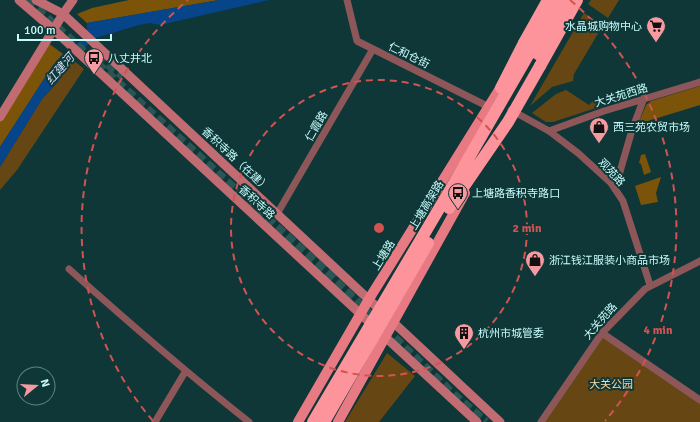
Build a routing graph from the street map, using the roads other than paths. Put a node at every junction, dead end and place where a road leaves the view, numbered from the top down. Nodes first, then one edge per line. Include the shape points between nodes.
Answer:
1 (19, 0) edge
2 (36, 0) edge
3 (74, 0) edge
4 (347, 0) edge
5 (548, 0) edge
6 (554, 0) edge
7 (560, 0) edge
8 (570, 0) edge
9 (574, 0) edge
10 (578, 0) edge
11 (63, 14) junction
12 (54, 30) junction
13 (373, 49) junction
14 (700, 82) edge
15 (644, 98) junction
16 (154, 104) dead end
17 (489, 107) junction
18 (511, 110) junction
19 (146, 112) dead end
20 (0, 117) edge
21 (549, 131) junction
22 (212, 153) junction
23 (205, 171) junction
24 (456, 180) junction
25 (615, 189) junction
26 (449, 208) junction
27 (277, 214) junction
28 (700, 261) edge
29 (69, 269) dead end
30 (650, 285) junction
31 (369, 299) junction
32 (361, 313) junction
33 (394, 322) junction
34 (602, 333) junction
35 (386, 338) junction
36 (184, 372) junction
37 (700, 400) edge
38 (155, 422) edge
39 (249, 422) edge
40 (298, 422) edge
41 (313, 422) edge
42 (324, 422) edge
43 (338, 422) edge
44 (477, 422) edge
45 (500, 422) edge
46 (541, 422) edge

1 - 12 main road, 香积寺路
2 - 11 main road
3 - 11 main road
4 - 13 street, 仁和仓街 via 357,41
5 - 24 highway, bridge via 517,55
6 - 17 main road, 上塘路
7 - 24 highway, 上塘高架路, bridge
8 - 26 highway, 上塘高架路, bridge
9 - 18 main road
10 - 26 highway, bridge via 508,122
11 - 12 main road
11 - 22 main road, 香积寺路（在建）
12 - 20 main road
12 - 23 main road, 香积寺路
13 - 17 street, 仁和仓街
13 - 27 street, 仁霞路
14 - 15 street, 大关苑西路
15 - 21 street, 大关苑西路
15 - 25 street
16 - 22 main road via 201,148
17 - 31 main road, 上塘路
18 - 21 street, 观苑路
18 - 33 main road
19 - 23 main road via 193,154
21 - 25 street, 观苑路 via 578,153
22 - 27 main road, 香积寺路（在建）
23 - 32 main road, 香积寺路
24 - 41 highway, 上塘高架路, bridge
25 - 30 street, 观苑路 via 623,201
26 - 42 highway, 上塘高架路, bridge
27 - 31 main road, 香积寺路（在建）
28 - 30 street, 大关苑路
29 - 36 street
30 - 34 street, 大关苑路
31 - 32 main road, 上塘路
31 - 33 main road
32 - 35 main road, 香积寺路
32 - 40 main road, 上塘路
33 - 35 main road
33 - 45 main road
34 - 37 street
34 - 46 street, 大关苑路
35 - 43 main road
35 - 44 main road, 香积寺路
36 - 38 street
36 - 39 street

